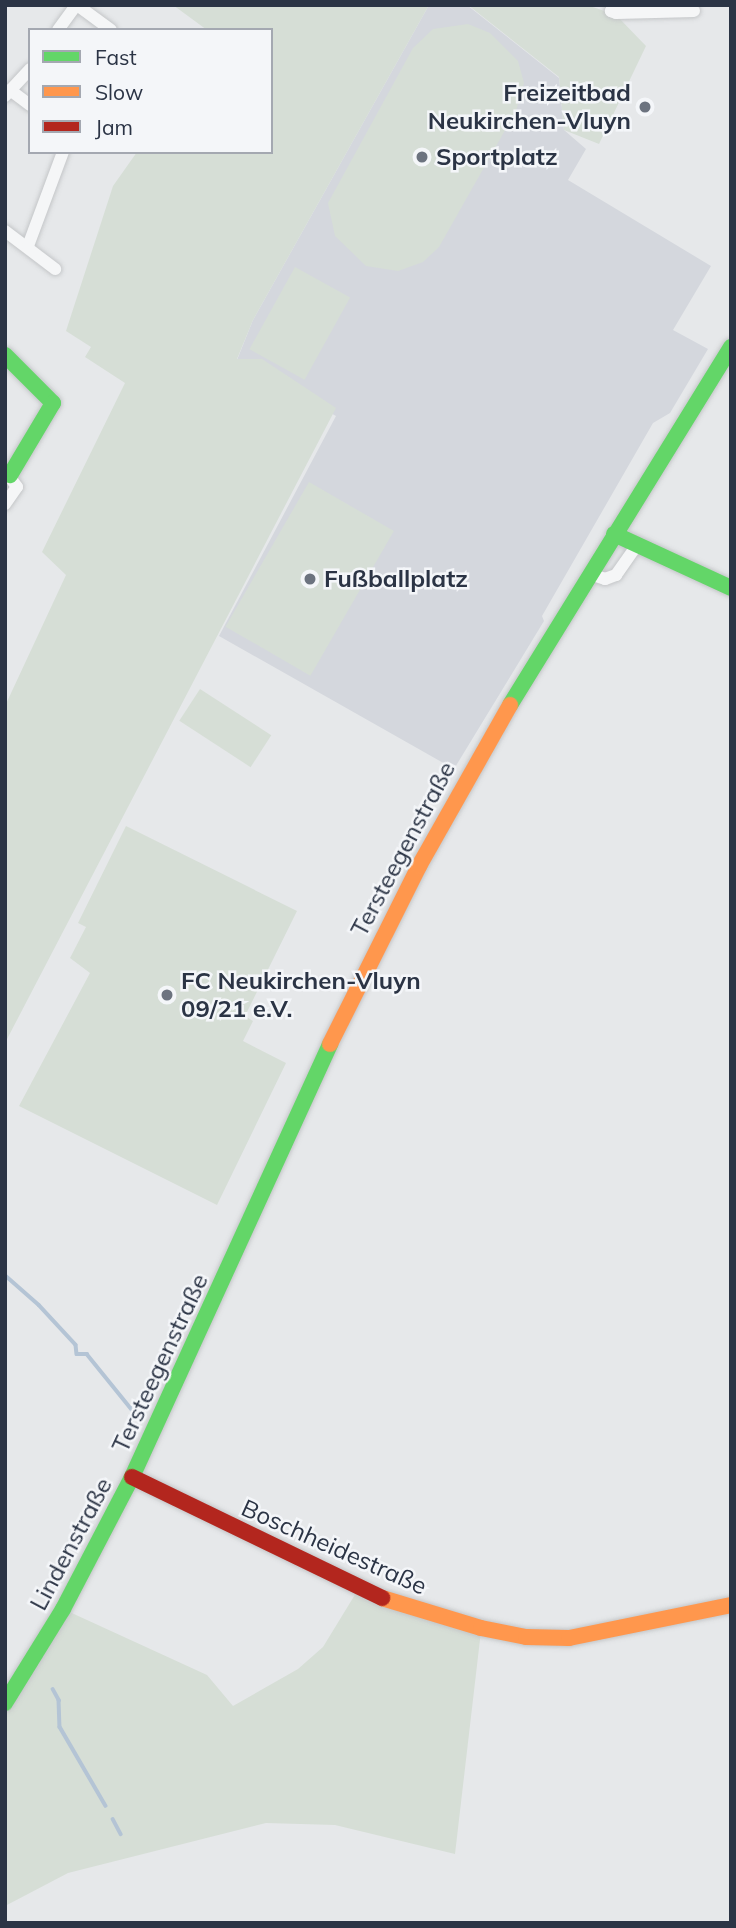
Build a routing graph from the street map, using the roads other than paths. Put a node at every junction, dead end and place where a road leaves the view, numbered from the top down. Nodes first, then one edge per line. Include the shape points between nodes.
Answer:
1 (76, 5) edge
2 (614, 5) edge
3 (694, 11) dead end
4 (59, 28) edge
5 (108, 28) edge
6 (28, 71) edge
7 (7, 93) edge
8 (28, 104) edge
9 (62, 154) edge
10 (5, 231) edge
11 (28, 246) junction
12 (55, 269) dead end
13 (731, 347) edge
14 (5, 355) edge
15 (8, 473) edge
16 (5, 504) edge
17 (614, 534) junction
18 (636, 546) junction
19 (590, 574) junction
20 (731, 588) edge
21 (132, 1477) junction
22 (731, 1605) edge
23 (5, 1703) edge

1 - 4 street
1 - 5 street
2 - 3 street via 611,11 616,13
6 - 7 street
7 - 8 street
9 - 11 street
10 - 11 street
11 - 12 street
13 - 17 street, Tersteegenstraße
14 - 15 street via 53,403
15 - 16 street via 17,487
17 - 18 street
17 - 19 street, Tersteegenstraße
18 - 19 street via 616,575 605,579
18 - 20 street
19 - 21 street, Tersteegenstraße via 475,762 368,965
21 - 22 street, Boschheidestraße via 377,1597 481,1628 526,1637 569,1638
21 - 23 street, Lindenstraße via 63,1609

